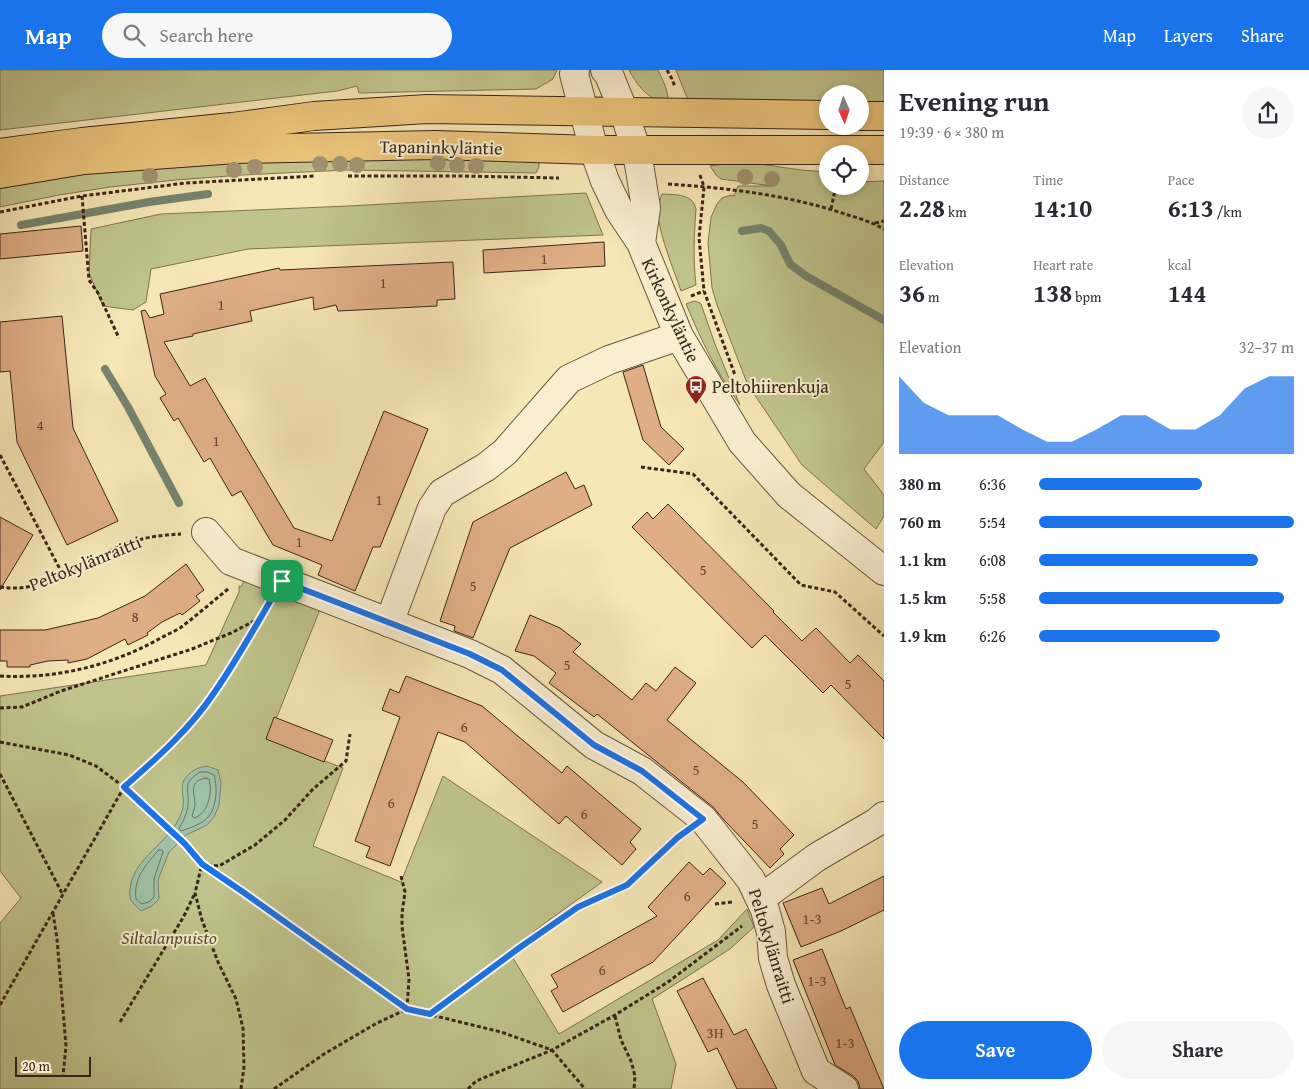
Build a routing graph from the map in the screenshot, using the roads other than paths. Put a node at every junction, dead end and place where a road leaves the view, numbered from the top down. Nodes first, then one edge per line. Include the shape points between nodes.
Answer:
1 (575, 70) edge
2 (605, 70) edge
3 (583, 112) junction
4 (624, 112) junction
5 (819, 116) edge
6 (869, 116) edge
7 (884, 116) edge
8 (636, 149) junction
9 (594, 150) junction
10 (884, 150) edge
11 (0, 153) edge
12 (0, 174) edge
13 (640, 243) junction
14 (679, 336) junction
15 (206, 532) road end
16 (884, 571) edge
17 (389, 623) junction
18 (884, 816) edge
19 (763, 904) junction
20 (844, 1089) edge

1 - 3 street, Kirkonkyläntie
2 - 4 street, Kirkonkyläntie
3 - 4 main road, Tapaninkyläntie
3 - 9 street, Kirkonkyläntie
3 - 11 main road, Tapaninkyläntie via 427,109 314,116
4 - 5 main road, Tapaninkyläntie
4 - 8 street, Kirkonkyläntie
6 - 7 main road
8 - 9 main road, Tapaninkyläntie
8 - 10 main road, Tapaninkyläntie
8 - 13 street, Kirkonkyläntie via 646,208
9 - 12 main road, Tapaninkyläntie via 434,144 236,149 84,160
9 - 13 street, Kirkonkyläntie via 619,210
13 - 14 street, Kirkonkyläntie
14 - 16 street, Kirkonkyläntie via 742,442 789,495
14 - 17 street via 609,360 569,378 505,452 442,493 432,508
15 - 17 street, Peltokylänraitti via 232,561
17 - 19 street, Peltokylänraitti via 502,670 594,745 642,771 703,819 751,880
18 - 19 street via 817,857
19 - 20 street, Peltokylänraitti via 781,984 816,1071

